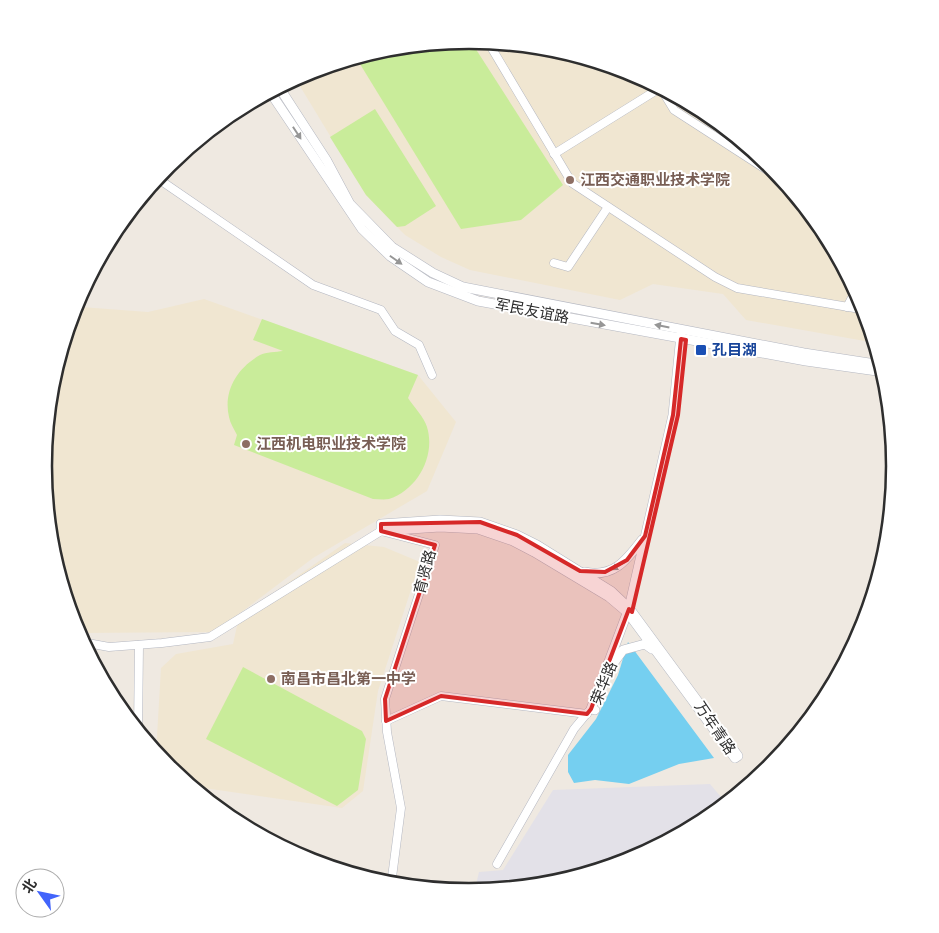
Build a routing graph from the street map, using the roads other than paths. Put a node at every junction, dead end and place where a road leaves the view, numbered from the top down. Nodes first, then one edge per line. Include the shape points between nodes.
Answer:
1 (493, 50) edge
2 (653, 92) edge
3 (283, 93) edge
4 (274, 98) edge
5 (667, 99) edge
6 (554, 154) junction
7 (758, 164) edge
8 (163, 182) edge
9 (608, 207) junction
10 (554, 262) dead end
11 (851, 298) edge
12 (846, 307) junction
13 (856, 308) edge
14 (684, 335) junction
15 (874, 364) edge
16 (876, 371) edge
17 (432, 375) dead end
18 (381, 532) junction
19 (645, 536) junction
20 (580, 571) junction
21 (630, 612) junction
22 (92, 643) edge
23 (139, 645) junction
24 (657, 652) junction
25 (612, 665) junction
26 (589, 711) junction
27 (138, 721) edge
28 (386, 721) junction
29 (497, 864) dead end
30 (392, 877) edge

1 - 6 street
2 - 6 street
14 -> 3 street, 军民友谊路 via 463,287 433,273 392,247 350,204
4 -> 14 street, 军民友谊路 via 362,229 390,256 428,282 478,301
5 - 7 street via 674,110
6 - 9 street via 572,183
8 - 17 street via 313,285 381,310 395,331 419,345
9 - 10 street via 568,267
9 - 12 street via 737,288
11 - 12 street
12 - 13 street
14 - 15 street, 军民友谊路
14 - 16 street, 军民友谊路 via 806,361
14 - 19 street, 荣华路 via 673,415
14 - 21 street, 荣华路 via 678,415
18 - 20 street, 万年青路 via 381,524 440,520 480,522 524,538
18 - 21 street, 万年青路 via 440,527 478,529 534,552
18 - 23 street via 210,637
18 - 28 street, 育贤路 via 435,544 386,699
19 -> 20 street via 617,568 594,574
19 - 21 street, 荣华路
20 - 21 street, 万年青路 via 611,591
21 - 24 street, 万年青路
21 - 24 street, 万年青路 via 738,756 735,758
21 - 25 street, 荣华路
21 - 26 street, 荣华路
22 - 23 street
23 - 27 street
24 - 25 street via 645,644 635,646 622,650
25 - 26 street, 荣华路 via 595,710
26 - 28 street via 441,696
26 - 29 street via 574,729
28 - 30 street, 育贤路 via 401,808

